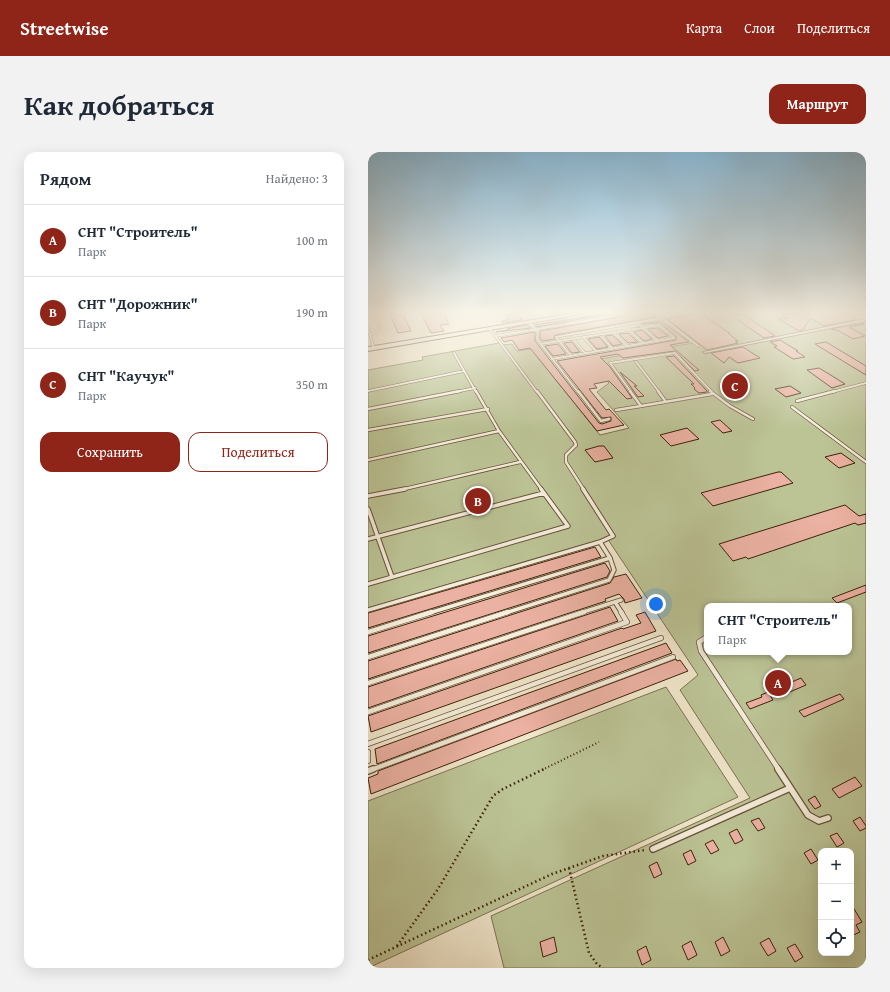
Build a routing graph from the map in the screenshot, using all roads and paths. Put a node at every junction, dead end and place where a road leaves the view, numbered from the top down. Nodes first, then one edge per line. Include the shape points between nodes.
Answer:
1 (508, 352) edge
2 (547, 352) edge
3 (568, 352) edge
4 (590, 352) edge
5 (454, 353) dead end
6 (585, 353) joint
7 (571, 356) junction
8 (552, 359) junction
9 (634, 359) junction
10 (464, 371) junction
11 (866, 383) edge
12 (475, 388) junction
13 (368, 391) edge
14 (712, 394) junction
15 (796, 401) dead end
16 (666, 402) junction
17 (641, 406) junction
18 (792, 407) dead end
19 (368, 409) edge
20 (488, 409) junction
21 (616, 410) dead end
22 (609, 419) dead end
23 (752, 420) dead end
24 (368, 430) edge
25 (500, 431) junction
26 (368, 460) edge
27 (520, 462) junction
28 (866, 462) edge
29 (544, 492) junction
30 (368, 496) edge
31 (368, 509) edge
32 (376, 537) junction
33 (368, 539) edge
34 (600, 542) junction
35 (610, 558) junction
36 (392, 577) junction
37 (368, 584) edge
38 (621, 600) dead end
39 (615, 602) junction
40 (368, 610) edge
41 (368, 632) edge
42 (661, 638) dead end
43 (704, 639) edge
44 (368, 656) edge
45 (673, 657) dead end
46 (368, 684) edge
47 (368, 712) edge
48 (599, 742) dead end
49 (368, 744) edge
50 (368, 752) edge
51 (368, 761) edge
52 (368, 771) edge
53 (790, 788) junction
54 (828, 818) dead end
55 (653, 849) joint
56 (569, 868) junction
57 (396, 947) junction
58 (368, 960) edge
59 (603, 968) edge

1 - 34 lane via 575,442 576,445 566,455 566,462 613,533 612,538
2 - 8 lane
3 - 7 lane
4 - 6 lane
5 - 10 lane
6 - 7 lane
7 - 8 lane
8 - 22 lane via 601,421
9 - 14 lane via 675,353
9 - 16 lane
9 - 17 lane via 610,363
10 - 12 lane
10 - 13 lane
11 - 15 lane
12 - 19 lane
12 - 20 lane
14 - 16 lane
14 - 23 lane
16 - 17 lane
17 - 21 lane
18 - 28 lane
20 - 24 lane
20 - 25 lane
25 - 26 lane
25 - 27 lane
27 - 29 lane
27 - 30 lane via 443,482
29 - 32 lane
29 - 36 lane via 568,526
31 - 32 lane
32 - 33 lane
32 - 36 lane
34 - 35 lane
34 - 40 lane
35 - 41 lane
35 - 44 lane via 615,570 614,576 609,580
36 - 37 lane
38 - 39 lane
39 - 46 lane
39 - 47 lane via 627,622
42 - 49 lane
43 - 53 lane via 699,642 701,651
45 - 52 lane
48 - 57 path via 493,796 438,889
50 - 51 lane
53 - 54 lane via 808,814 820,821
53 - 55 lane
55 - 56 path via 602,856
56 - 57 path
56 - 59 path via 589,953
57 - 58 path

